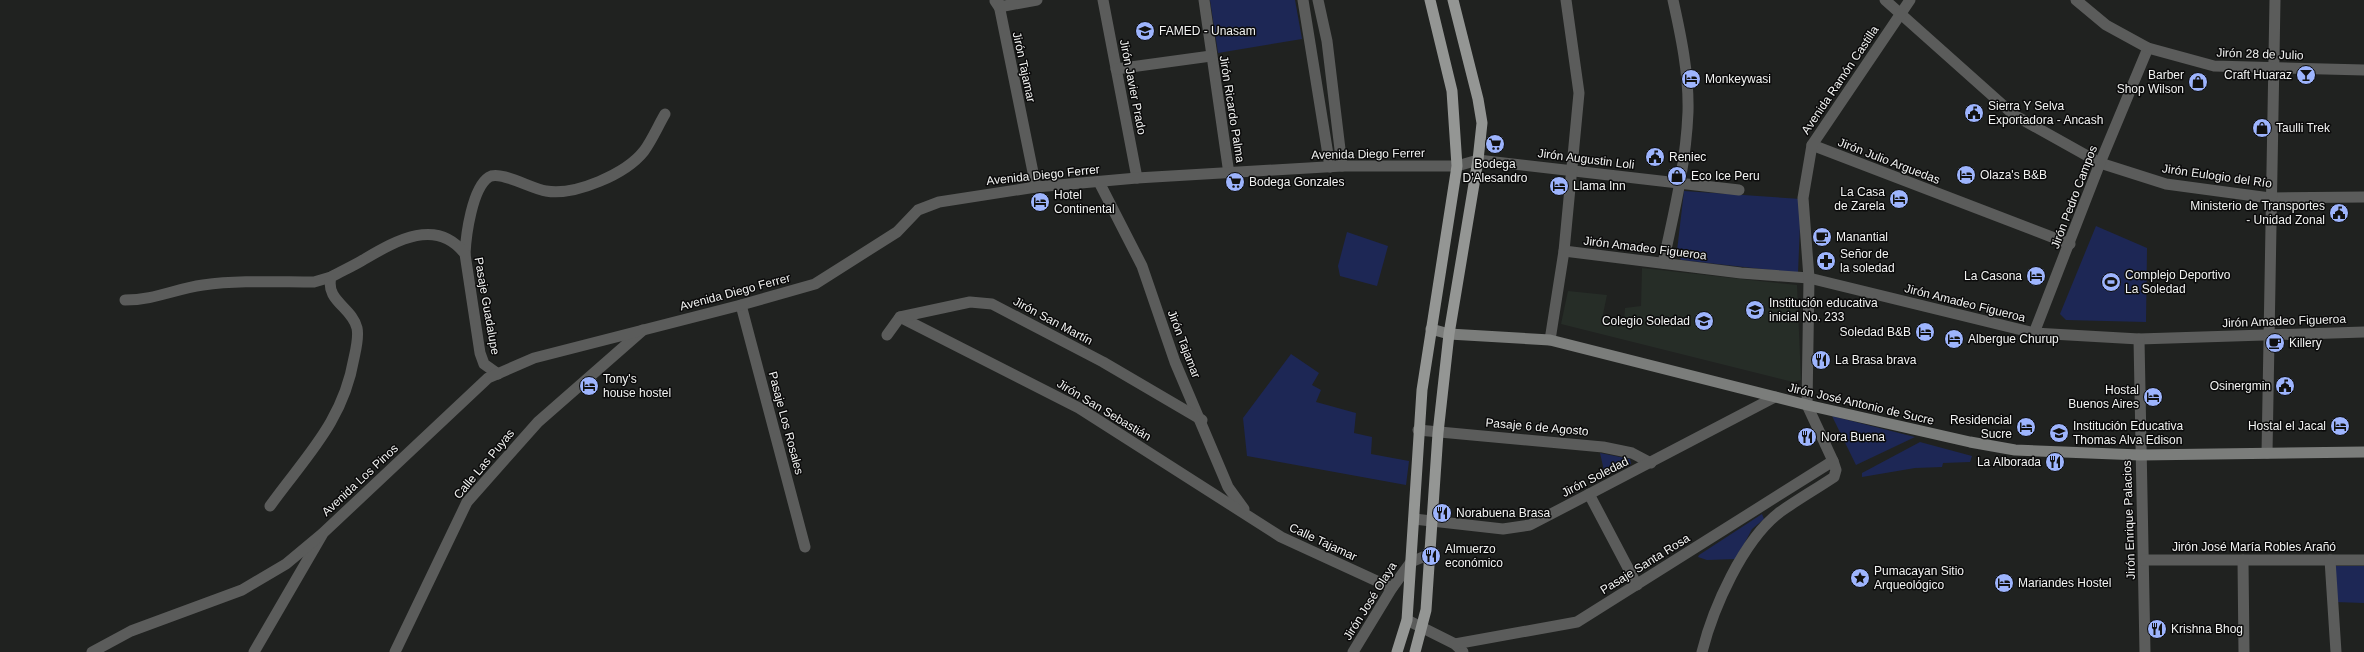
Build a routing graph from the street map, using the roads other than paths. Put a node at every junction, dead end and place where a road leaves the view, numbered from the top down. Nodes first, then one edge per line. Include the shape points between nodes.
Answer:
1 (1036, 0) edge
2 (1103, 0) edge
3 (1204, 0) edge
4 (1303, 0) edge
5 (1318, 0) edge
6 (1430, 0) edge
7 (1453, 0) edge
8 (1566, 0) edge
9 (1673, 0) edge
10 (1885, 0) edge
11 (1910, 0) edge
12 (2076, 0) edge
13 (2275, 0) edge
14 (997, 2) edge
15 (1900, 14) junction
16 (2148, 48) junction
17 (1211, 56) junction
18 (1116, 69) junction
19 (2274, 69) junction
20 (2364, 70) edge
21 (665, 114) dead end
22 (1812, 145) junction
23 (1478, 160) junction
24 (2100, 163) junction
25 (1342, 166) junction
26 (1457, 166) junction
27 (1330, 167) junction
28 (1574, 170) junction
29 (1229, 174) junction
30 (1137, 178) junction
31 (1099, 182) junction
32 (1680, 184) junction
33 (1036, 187) junction
34 (1739, 190) dead end
35 (2364, 197) edge
36 (2270, 198) junction
37 (2070, 244) junction
38 (1564, 251) junction
39 (465, 254) junction
40 (1663, 263) junction
41 (331, 277) junction
42 (1809, 278) junction
43 (125, 300) dead end
44 (742, 305) junction
45 (900, 317) junction
46 (1431, 329) junction
47 (643, 330) junction
48 (2364, 332) edge
49 (2034, 333) junction
50 (1449, 334) junction
51 (2268, 335) junction
52 (887, 336) dead end
53 (2139, 339) junction
54 (1550, 340) junction
55 (498, 374) junction
56 (1775, 397) junction
57 (1807, 405) junction
58 (1202, 420) junction
59 (1418, 430) junction
60 (1438, 432) junction
61 (2364, 452) edge
62 (2268, 453) junction
63 (2140, 455) junction
64 (1833, 461) junction
65 (1651, 462) junction
66 (1589, 494) junction
67 (270, 506) dead end
68 (1246, 513) junction
69 (1414, 519) junction
70 (1432, 522) junction
71 (322, 534) junction
72 (805, 547) dead end
73 (1430, 554) junction
74 (2144, 560) junction
75 (2244, 560) junction
76 (2330, 560) junction
77 (2364, 560) edge
78 (1411, 562) junction
79 (1637, 585) junction
80 (1392, 588) junction
81 (1407, 620) junction
82 (1423, 627) junction
83 (1455, 644) junction
84 (252, 651) edge
85 (92, 652) edge
86 (395, 652) edge
87 (1353, 652) edge
88 (1397, 652) edge
89 (1415, 652) edge
90 (1463, 652) edge
91 (1702, 652) edge
92 (2145, 652) edge
93 (2244, 652) edge
94 (2336, 652) edge

1 - 14 street
2 - 18 street, Jirón Javier Prado
3 - 17 street, Jirón Ricardo Palma
4 - 27 street
5 - 25 street via 1327,41
6 - 26 main road via 1452,91
7 - 23 main road via 1482,123
8 - 28 street via 1579,93
9 - 32 street via 1683,45 1688,112
10 - 15 street, Jirón Eulogio del Río
11 - 15 street, Avenida Ramón Castilla
12 - 16 street, Jirón 28 de Julio via 2106,25
13 - 19 street
14 - 33 street, Jirón Tajamar
15 - 22 street, Avenida Ramón Castilla
15 - 24 street, Jirón Eulogio del Río via 2014,115
16 - 19 street, Jirón 28 de Julio via 2214,66
16 - 24 street, Jirón Pedro Campos
17 - 18 street
17 - 29 street, Jirón Ricardo Palma
18 - 30 street, Jirón Javier Prado
19 - 20 street, Jirón 28 de Julio
19 - 36 street
21 - 39 street via 644,151 634,161 614,175 590,184 556,192 530,187 497,175 488,177 477,193 467,233
22 - 37 street, Jirón Julio Arguedas
22 - 42 street, Avenida Ramón Castilla via 1803,198
23 - 26 street, Avenida Diego Ferrer
23 - 28 street, Jirón Augustin Loli
23 - 50 main road
24 - 36 street, Jirón Eulogio del Río via 2166,184
24 - 37 street, Jirón Pedro Campos
25 - 26 street, Avenida Diego Ferrer
25 - 27 street, Avenida Diego Ferrer
26 - 46 main road
27 - 29 street, Avenida Diego Ferrer
28 - 32 street, Jirón Augustin Loli
28 - 38 street
29 - 30 street, Avenida Diego Ferrer
30 - 31 street, Avenida Diego Ferrer
31 - 33 street, Avenida Diego Ferrer
31 - 58 street, Jirón Tajamar via 1142,266 1176,362
32 - 34 street, Jirón Augustin Loli
32 - 40 street
33 - 44 street, Avenida Diego Ferrer via 939,202 918,210 897,232 815,284
35 - 36 street, Jirón Eulogio del Río
36 - 51 street
37 - 49 street, Jirón Pedro Campos
38 - 40 street, Jirón Amadeo Figueroa
38 - 54 street
39 - 41 street, Pasaje Guadalupe via 459,246 449,240 433,235 413,236 384,246
39 - 55 street, Pasaje Guadalupe via 480,354 484,364
40 - 42 street, Jirón Amadeo Figueroa
41 - 43 street, Pasaje Guadalupe via 314,282 204,285 176,290 156,298
41 - 67 street via 329,284 333,297 354,318 357,329 350,381 332,423
42 - 49 street, Jirón Amadeo Figueroa
42 - 57 street, Avenida Ramón Castilla
44 - 47 street, Avenida Diego Ferrer
44 - 72 street, Pasaje Los Rosales
45 - 52 street
45 - 58 street, Jirón San Martín via 970,302 992,304 1102,362
45 - 68 street, Jirón San Sebastián via 1079,408
46 - 50 main road, Jirón José Antonio de Sucre
46 - 59 main road
47 - 55 street, Avenida Los Pinos via 534,358
47 - 86 street, Calle Las Puyas via 538,422 467,502
48 - 51 street, Jirón Amadeo Figueroa
49 - 53 street, Jirón Amadeo Figueroa
50 - 54 main road, Jirón José Antonio de Sucre
50 - 60 main road
51 - 53 street, Jirón Amadeo Figueroa
51 - 62 street
53 - 63 street, Jirón Enrique Palacios
54 - 56 main road, Jirón José Antonio de Sucre
55 - 71 street, Avenida Los Pinos via 488,378
56 - 57 main road, Jirón José Antonio de Sucre
56 - 65 street, Jirón Soledad
57 - 63 main road, Jirón José Antonio de Sucre via 2011,449
57 - 64 street, Avenida Ramón Castilla
58 - 68 street, Jirón Tajamar via 1228,487
59 - 60 street, Pasaje 6 de Agosto
59 - 69 main road
60 - 65 street, Pasaje 6 de Agosto via 1603,446 1632,453
60 - 70 main road
61 - 62 main road, Jirón José Antonio de Sucre
62 - 63 main road, Jirón José Antonio de Sucre
63 - 74 street, Jirón Enrique Palacios
64 - 79 street, Pasaje Santa Rosa
64 - 91 street via 1836,470 1834,477 1780,513 1762,529 1746,551 1717,609
65 - 66 street, Jirón Soledad
66 - 70 street, Jirón Soledad via 1530,525 1518,528 1503,530
66 - 79 street
68 - 80 street, Calle Tajamar via 1281,537
69 - 70 street, Jirón Soledad
69 - 78 main road
70 - 73 main road
71 - 84 street
71 - 85 street, Avenida Los Pinos via 286,564 242,590 131,631
73 - 78 street, Jirón José Olaya
73 - 82 main road
74 - 75 street, Jirón José María Robles Arañó
74 - 92 street, Jirón Enrique Palacios
75 - 76 street, Jirón José María Robles Arañó
75 - 93 street
76 - 77 street, Jirón José María Robles Arañó
76 - 94 street
78 - 80 street, Jirón José Olaya
78 - 81 main road
79 - 83 street, Pasaje Santa Rosa via 1577,622
80 - 87 street, Jirón José Olaya
81 - 82 street
81 - 88 main road
82 - 83 street
82 - 89 main road
83 - 90 street

